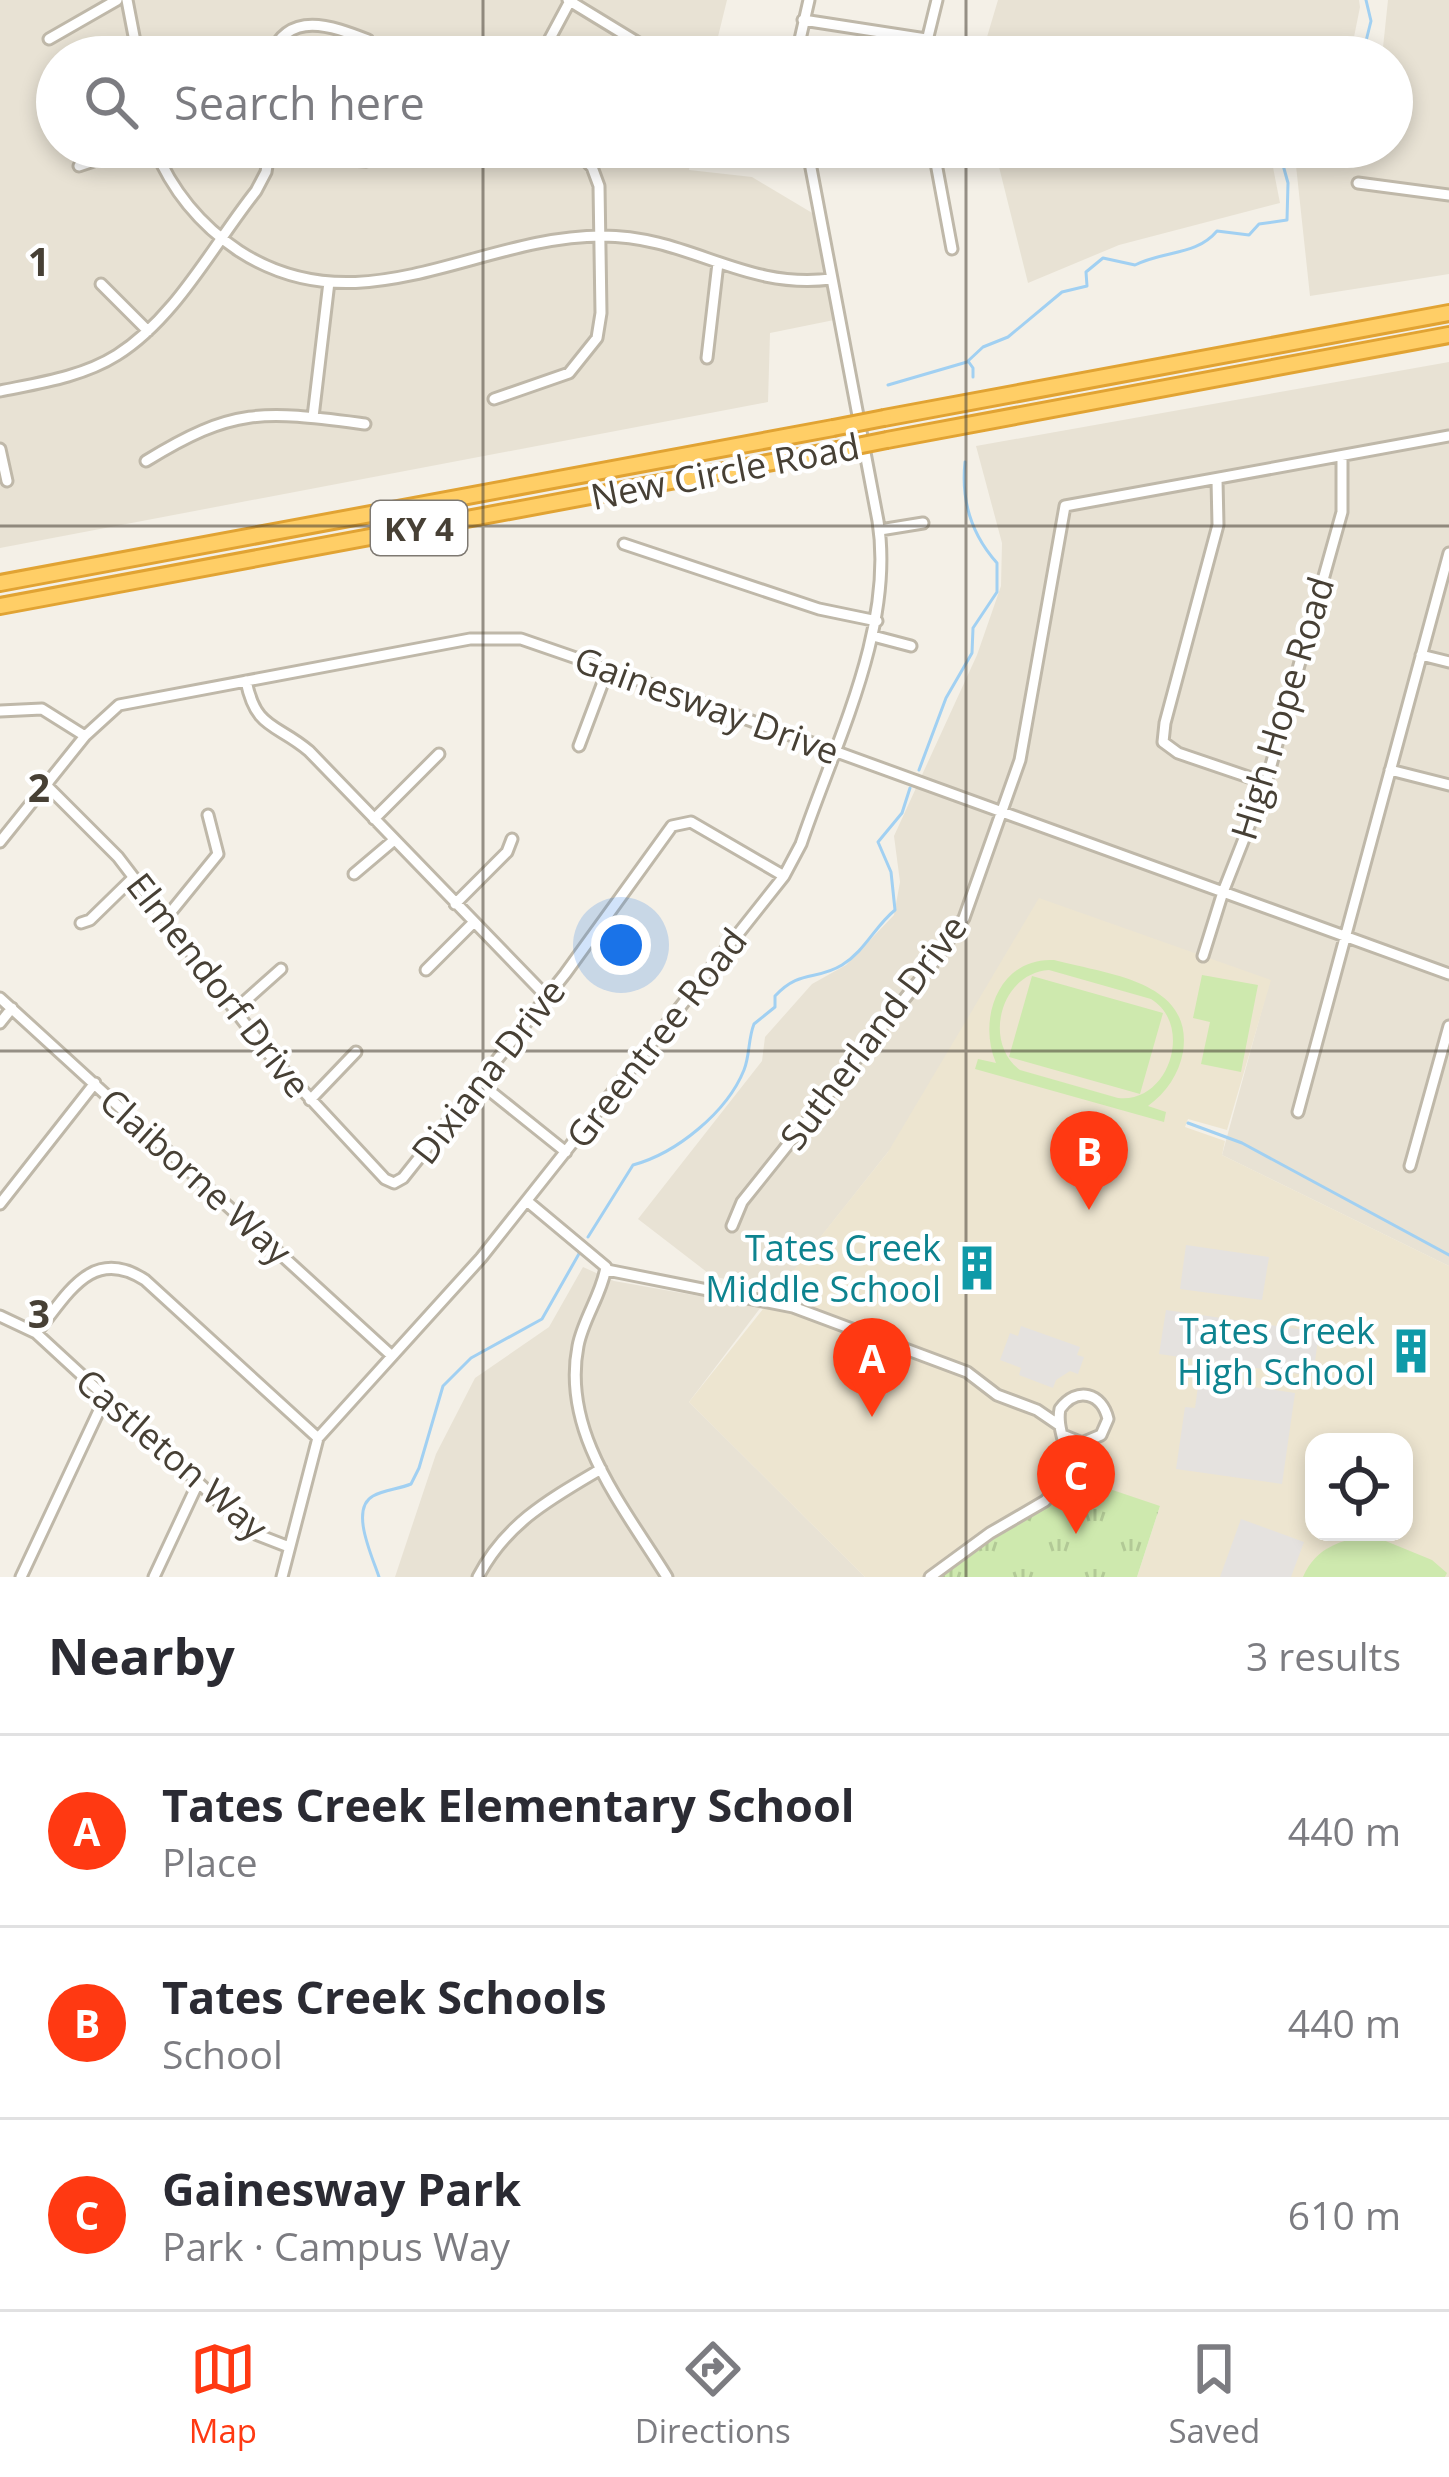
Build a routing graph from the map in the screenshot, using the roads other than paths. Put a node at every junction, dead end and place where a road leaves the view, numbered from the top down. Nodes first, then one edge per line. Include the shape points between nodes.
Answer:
1 (117, 0) edge
2 (127, 0) edge
3 (808, 0) edge
4 (937, 0) edge
5 (569, 1) edge
6 (803, 20) junction
7 (54, 36) edge
8 (134, 36) edge
9 (285, 36) edge
10 (358, 36) edge
11 (551, 36) edge
12 (627, 36) edge
13 (800, 36) edge
14 (907, 36) edge
15 (927, 36) edge
16 (165, 168) edge
17 (265, 168) edge
18 (592, 168) edge
19 (811, 168) edge
20 (937, 168) edge
21 (1358, 183) dead end
22 (1449, 195) edge
23 (601, 236) junction
24 (219, 238) junction
25 (952, 249) dead end
26 (718, 263) junction
27 (831, 278) junction
28 (328, 282) junction
29 (100, 284) dead end
30 (1449, 313) edge
31 (148, 331) junction
32 (1449, 335) edge
33 (707, 358) dead end
34 (0, 391) edge
35 (494, 399) dead end
36 (313, 417) junction
37 (365, 424) dead end
38 (1449, 436) edge
39 (0, 449) edge
40 (1342, 458) junction
41 (146, 461) dead end
42 (1217, 480) junction
43 (7, 481) dead end
44 (923, 523) dead end
45 (880, 530) junction
46 (624, 544) dead end
47 (1449, 553) edge
48 (0, 584) edge
49 (0, 608) edge
50 (877, 621) junction
51 (873, 636) junction
52 (911, 646) dead end
53 (1421, 655) junction
54 (1449, 662) edge
55 (608, 669) junction
56 (246, 681) junction
57 (0, 711) edge
58 (85, 736) junction
59 (579, 746) dead end
60 (833, 751) junction
61 (439, 754) dead end
62 (1390, 770) junction
63 (1266, 783) junction
64 (46, 785) junction
65 (1449, 785) edge
66 (1004, 813) junction
67 (208, 815) dead end
68 (374, 819) junction
69 (512, 839) dead end
70 (394, 841) junction
71 (0, 842) edge
72 (354, 874) dead end
73 (784, 876) junction
74 (133, 878) junction
75 (1223, 892) junction
76 (455, 904) junction
77 (166, 918) junction
78 (81, 923) dead end
79 (473, 923) junction
80 (1346, 937) junction
81 (1203, 956) dead end
82 (281, 968) dead end
83 (426, 970) dead end
84 (1449, 974) edge
85 (547, 997) junction
86 (0, 998) edge
87 (11, 1008) junction
88 (235, 1010) junction
89 (0, 1023) edge
90 (1449, 1026) edge
91 (356, 1052) dead end
92 (95, 1083) junction
93 (480, 1083) junction
94 (310, 1100) junction
95 (1298, 1112) dead end
96 (566, 1152) junction
97 (1410, 1166) dead end
98 (394, 1183) joint
99 (527, 1201) junction
100 (0, 1204) edge
101 (732, 1226) dead end
102 (607, 1270) junction
103 (0, 1316) edge
104 (35, 1333) junction
105 (392, 1356) junction
106 (104, 1400) junction
107 (1065, 1402) junction
108 (1036, 1410) junction
109 (1062, 1430) junction
110 (318, 1438) junction
111 (1089, 1443) junction
112 (1067, 1466) junction
113 (601, 1469) junction
114 (198, 1483) junction
115 (289, 1547) junction
116 (21, 1577) edge
117 (154, 1577) edge
118 (282, 1577) edge
119 (478, 1577) edge
120 (667, 1577) edge
121 (930, 1577) edge

1 - 7 street
2 - 8 street
3 - 6 street
4 - 15 street
5 - 11 street
5 - 12 street
6 - 13 street
6 - 14 street
9 - 10 street via 310,23
16 - 24 street
17 - 24 street
18 - 23 street
19 - 27 street, Greentree Road
20 - 25 street
21 - 22 street
23 - 26 street via 670,244
23 - 28 street via 412,276
23 - 35 street via 600,327 587,355 555,381
24 - 28 street via 266,266
24 - 31 street
26 - 27 street via 768,279
26 - 33 street
27 - 45 street, Greentree Road
28 - 36 street
29 - 31 street
30 - 48 highway, New Circle Road / KY 4, bridge
31 - 34 street via 81,372
32 - 49 highway, New Circle Road / KY 4, bridge
36 - 37 street
36 - 41 street via 227,419
38 - 40 street, Sutherland Drive
39 - 43 street
40 - 42 street, Sutherland Drive
40 - 63 street, High Hope Road via 1342,512
42 - 63 street via 1218,525 1163,742
42 - 66 street, Sutherland Drive via 1065,506 1034,699
44 - 45 street
45 - 50 street, Greentree Road
46 - 50 street
47 - 53 street
50 - 51 street, Greentree Road
51 - 52 street
51 - 60 street, Greentree Road
53 - 54 street
53 - 62 street
55 - 56 street, Gainesway Drive via 489,636
55 - 59 street
55 - 60 street, Gainesway Drive
56 - 58 street, Gainesway Drive via 119,705
56 - 68 street via 262,722 309,751
57 - 58 street via 42,709
58 - 64 street, Gainesway Drive
60 - 66 street, Gainesway Drive
60 - 73 street, Greentree Road
61 - 68 street
62 - 65 street
62 - 80 street
63 - 75 street, High Hope Road
64 - 71 street, Gainesway Drive
64 - 74 street, Elmendorf Drive
66 - 75 street, Gainesway Drive
66 - 101 street, Sutherland Drive via 958,928 742,1202
67 - 77 street via 218,854
68 - 70 street
69 - 76 street
70 - 72 street
70 - 76 street
73 - 85 street, Dixiana Drive via 692,822 672,826
73 - 96 street, Greentree Road
74 - 77 street, Elmendorf Drive
74 - 78 street
75 - 80 street, Gainesway Drive
75 - 81 street, High Hope Road
76 - 79 street
77 - 88 street, Elmendorf Drive
79 - 83 street
79 - 85 street
80 - 84 street, Gainesway Drive
80 - 95 street
82 - 88 street
85 - 93 street, Dixiana Drive
86 - 87 street, Claiborne Way
87 - 89 street
87 - 92 street, Claiborne Way
88 - 94 street, Elmendorf Drive
90 - 97 street
91 - 94 street
92 - 100 street
92 - 105 street, Claiborne Way
93 - 96 street
93 - 98 street, Dixiana Drive
94 - 98 street, Elmendorf Drive
96 - 99 street, Greentree Road
99 - 102 street
99 - 105 street, Greentree Road
102 - 108 street via 785,1304 967,1372
102 - 113 street via 574,1376 581,1426
103 - 104 street, Castleton Way
104 - 106 street, Castleton Way
104 - 110 street via 89,1273 126,1270
105 - 110 street, Greentree Road
106 - 114 street, Castleton Way
106 - 116 street
107 - 108 street
107 - 109 street
107 - 111 street via 1089,1395 1104,1406 1105,1430
108 - 109 street
109 - 111 street
109 - 112 street
110 - 115 street, Greentree Road
111 - 112 street
112 - 121 street via 1045,1501
113 - 119 street via 518,1521
113 - 120 street
114 - 115 street, Castleton Way via 253,1533
114 - 117 street
115 - 118 street, Greentree Road

